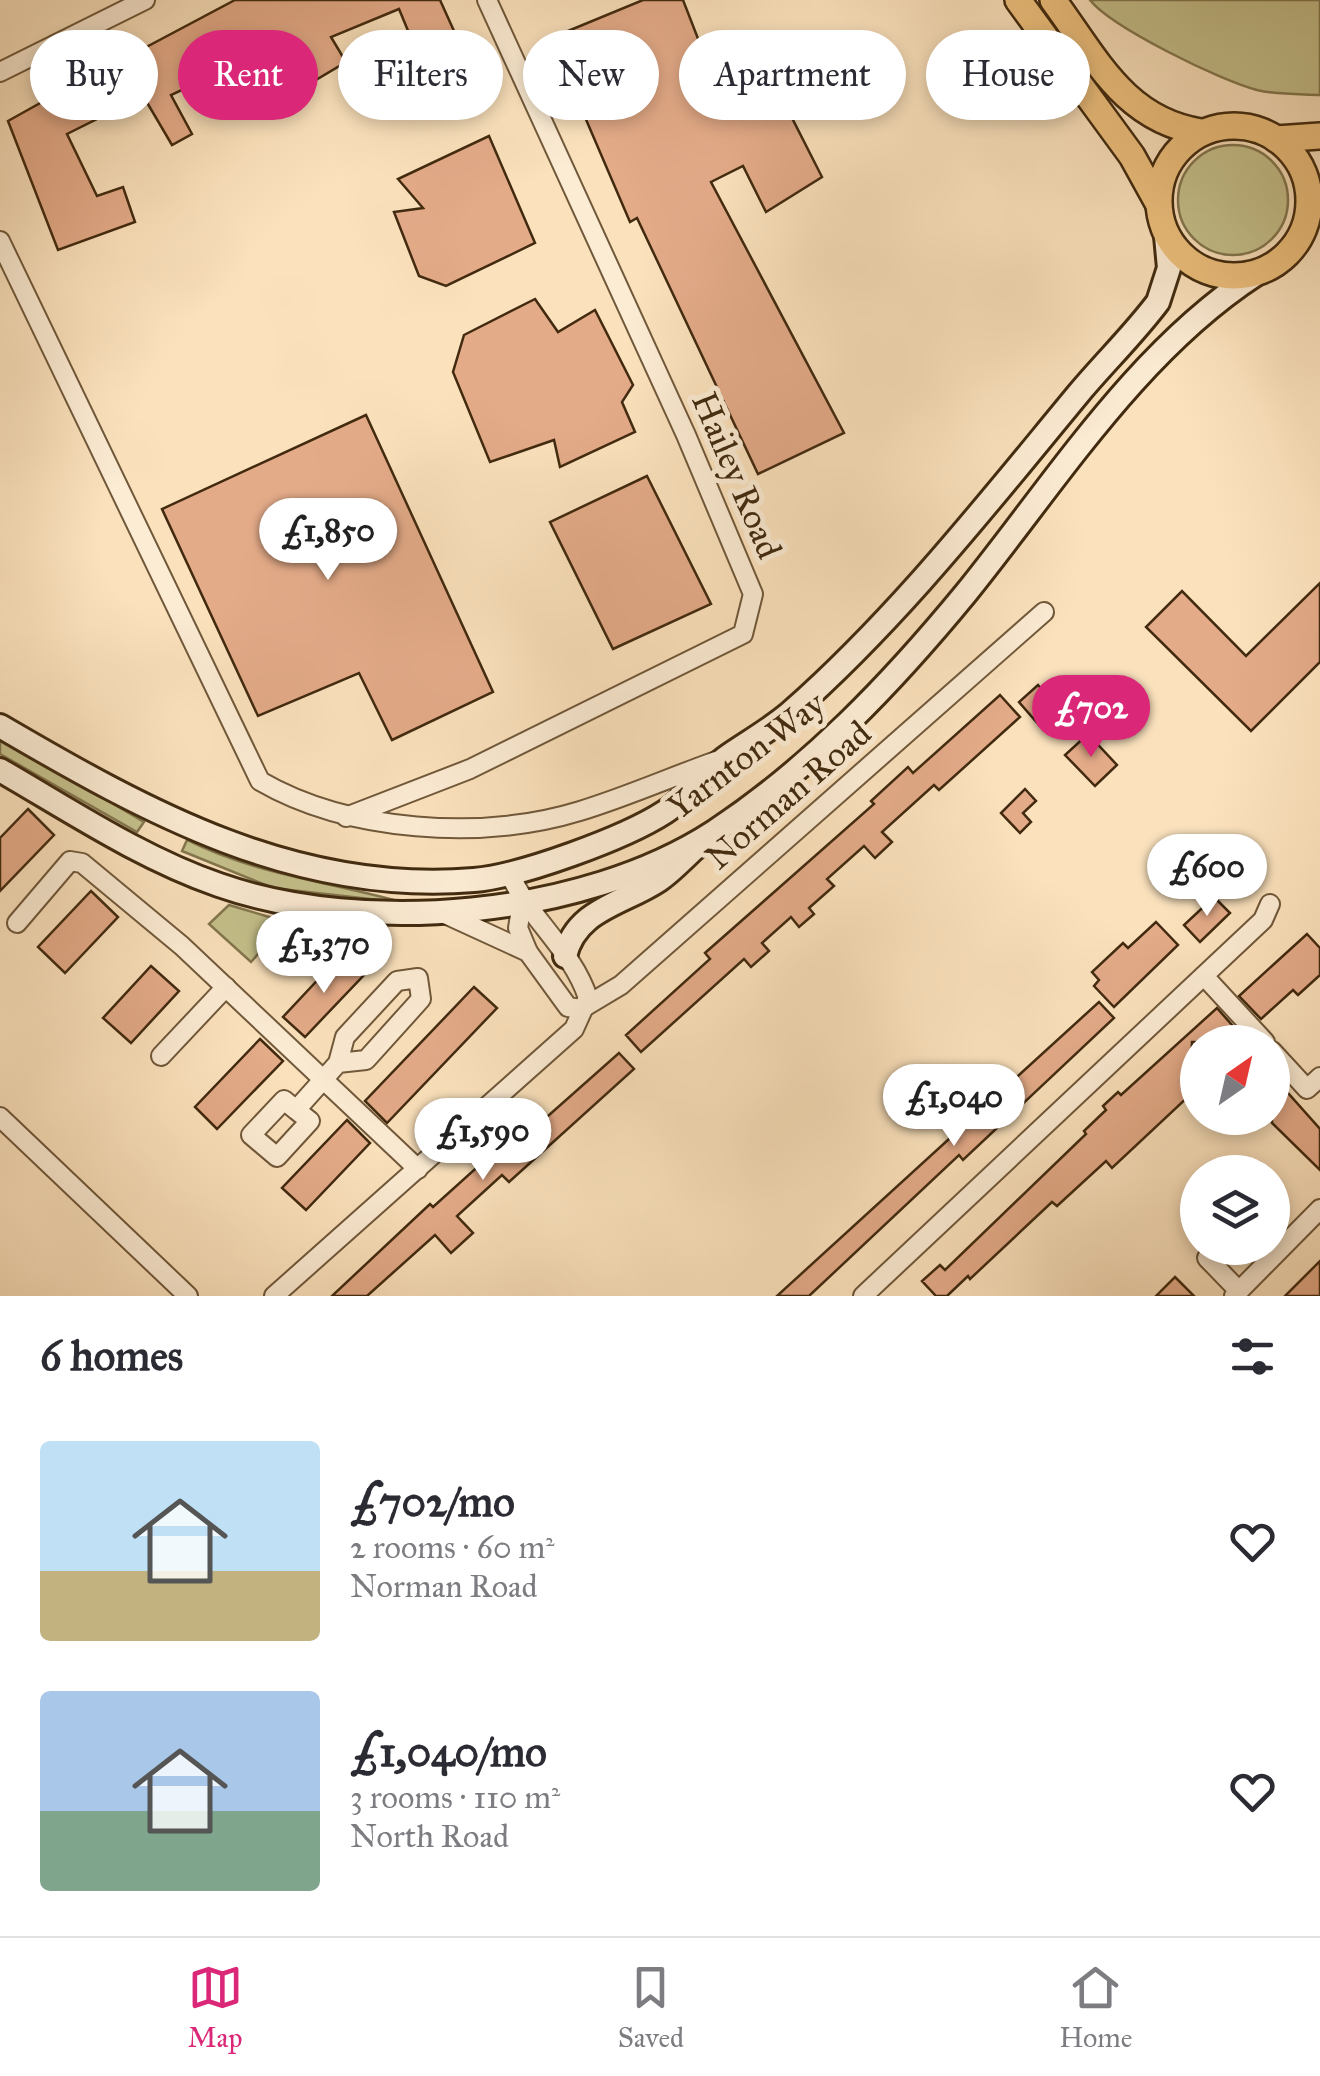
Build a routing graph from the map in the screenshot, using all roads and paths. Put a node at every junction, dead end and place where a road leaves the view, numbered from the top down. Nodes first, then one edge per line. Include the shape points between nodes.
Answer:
1 (145, 0) edge
2 (487, 0) edge
3 (1018, 0) edge
4 (1053, 0) edge
5 (0, 72) edge
6 (1200, 132) junction
7 (1320, 136) edge
8 (1276, 139) junction
9 (1158, 203) junction
10 (1315, 209) edge
11 (1166, 236) junction
12 (0, 241) edge
13 (1256, 274) junction
14 (1038, 617) dead end
15 (0, 726) edge
16 (728, 757) junction
17 (0, 770) edge
18 (346, 817) junction
19 (712, 834) junction
20 (510, 874) junction
21 (522, 903) junction
22 (1270, 904) dead end
23 (444, 914) junction
24 (17, 923) dead end
25 (528, 952) junction
26 (565, 956) junction
27 (1204, 976) junction
28 (226, 987) junction
29 (581, 1009) junction
30 (1249, 1025) edge
31 (160, 1056) dead end
32 (338, 1063) junction
33 (1290, 1070) edge
34 (1320, 1077) edge
35 (324, 1081) junction
36 (296, 1110) dead end
37 (0, 1117) edge
38 (418, 1169) junction
39 (1320, 1209) edge
40 (1213, 1265) edge
41 (1237, 1293) edge
42 (188, 1296) edge
43 (274, 1296) edge
44 (862, 1296) edge

1 - 5 street
2 - 18 street, Hailey Road via 752,594 743,634 470,769
3 - 9 main road via 1132,156
4 - 6 main road via 1133,103 1169,127
6 - 8 main road via 1241,126
6 - 9 main road via 1167,166
7 - 8 main road
8 - 10 main road via 1304,172
9 - 11 main road
10 - 13 main road via 1293,248
11 - 13 main road via 1204,271
11 - 16 street, Yarnton Way via 1166,285 1146,319 924,577 791,712
12 - 18 street via 260,781 297,802
13 - 19 street, Yarnton Way via 1206,308 1165,348 951,611 841,731
14 - 29 street, Norman Road via 621,985
15 - 20 street, Yarnton Way via 155,814 270,857 378,879
16 - 18 street via 576,812 457,830
16 - 20 street, Yarnton Way via 666,812
17 - 23 street, Yarnton Way via 152,857 223,886 336,910
19 - 21 street, Yarnton Way via 624,874
19 - 26 street via 660,880 592,914 569,939
20 - 21 street
21 - 23 street, Yarnton Way
21 - 25 street via 518,928
21 - 26 street via 542,919
22 - 27 street via 1264,920
23 - 25 street
24 - 28 street via 70,862 82,863
25 - 29 street via 568,1006
26 - 29 street via 588,998
27 - 30 street
27 - 44 street
28 - 31 street
28 - 35 street
29 - 38 street, Norman Road via 564,1042
32 - 32 street via 366,1060 421,999 418,978 397,980 345,1037
32 - 35 street
33 - 34 street via 1308,1089
35 - 36 street
35 - 38 street
37 - 42 street
38 - 43 street, Norman Road
39 - 41 street
40 - 41 street

